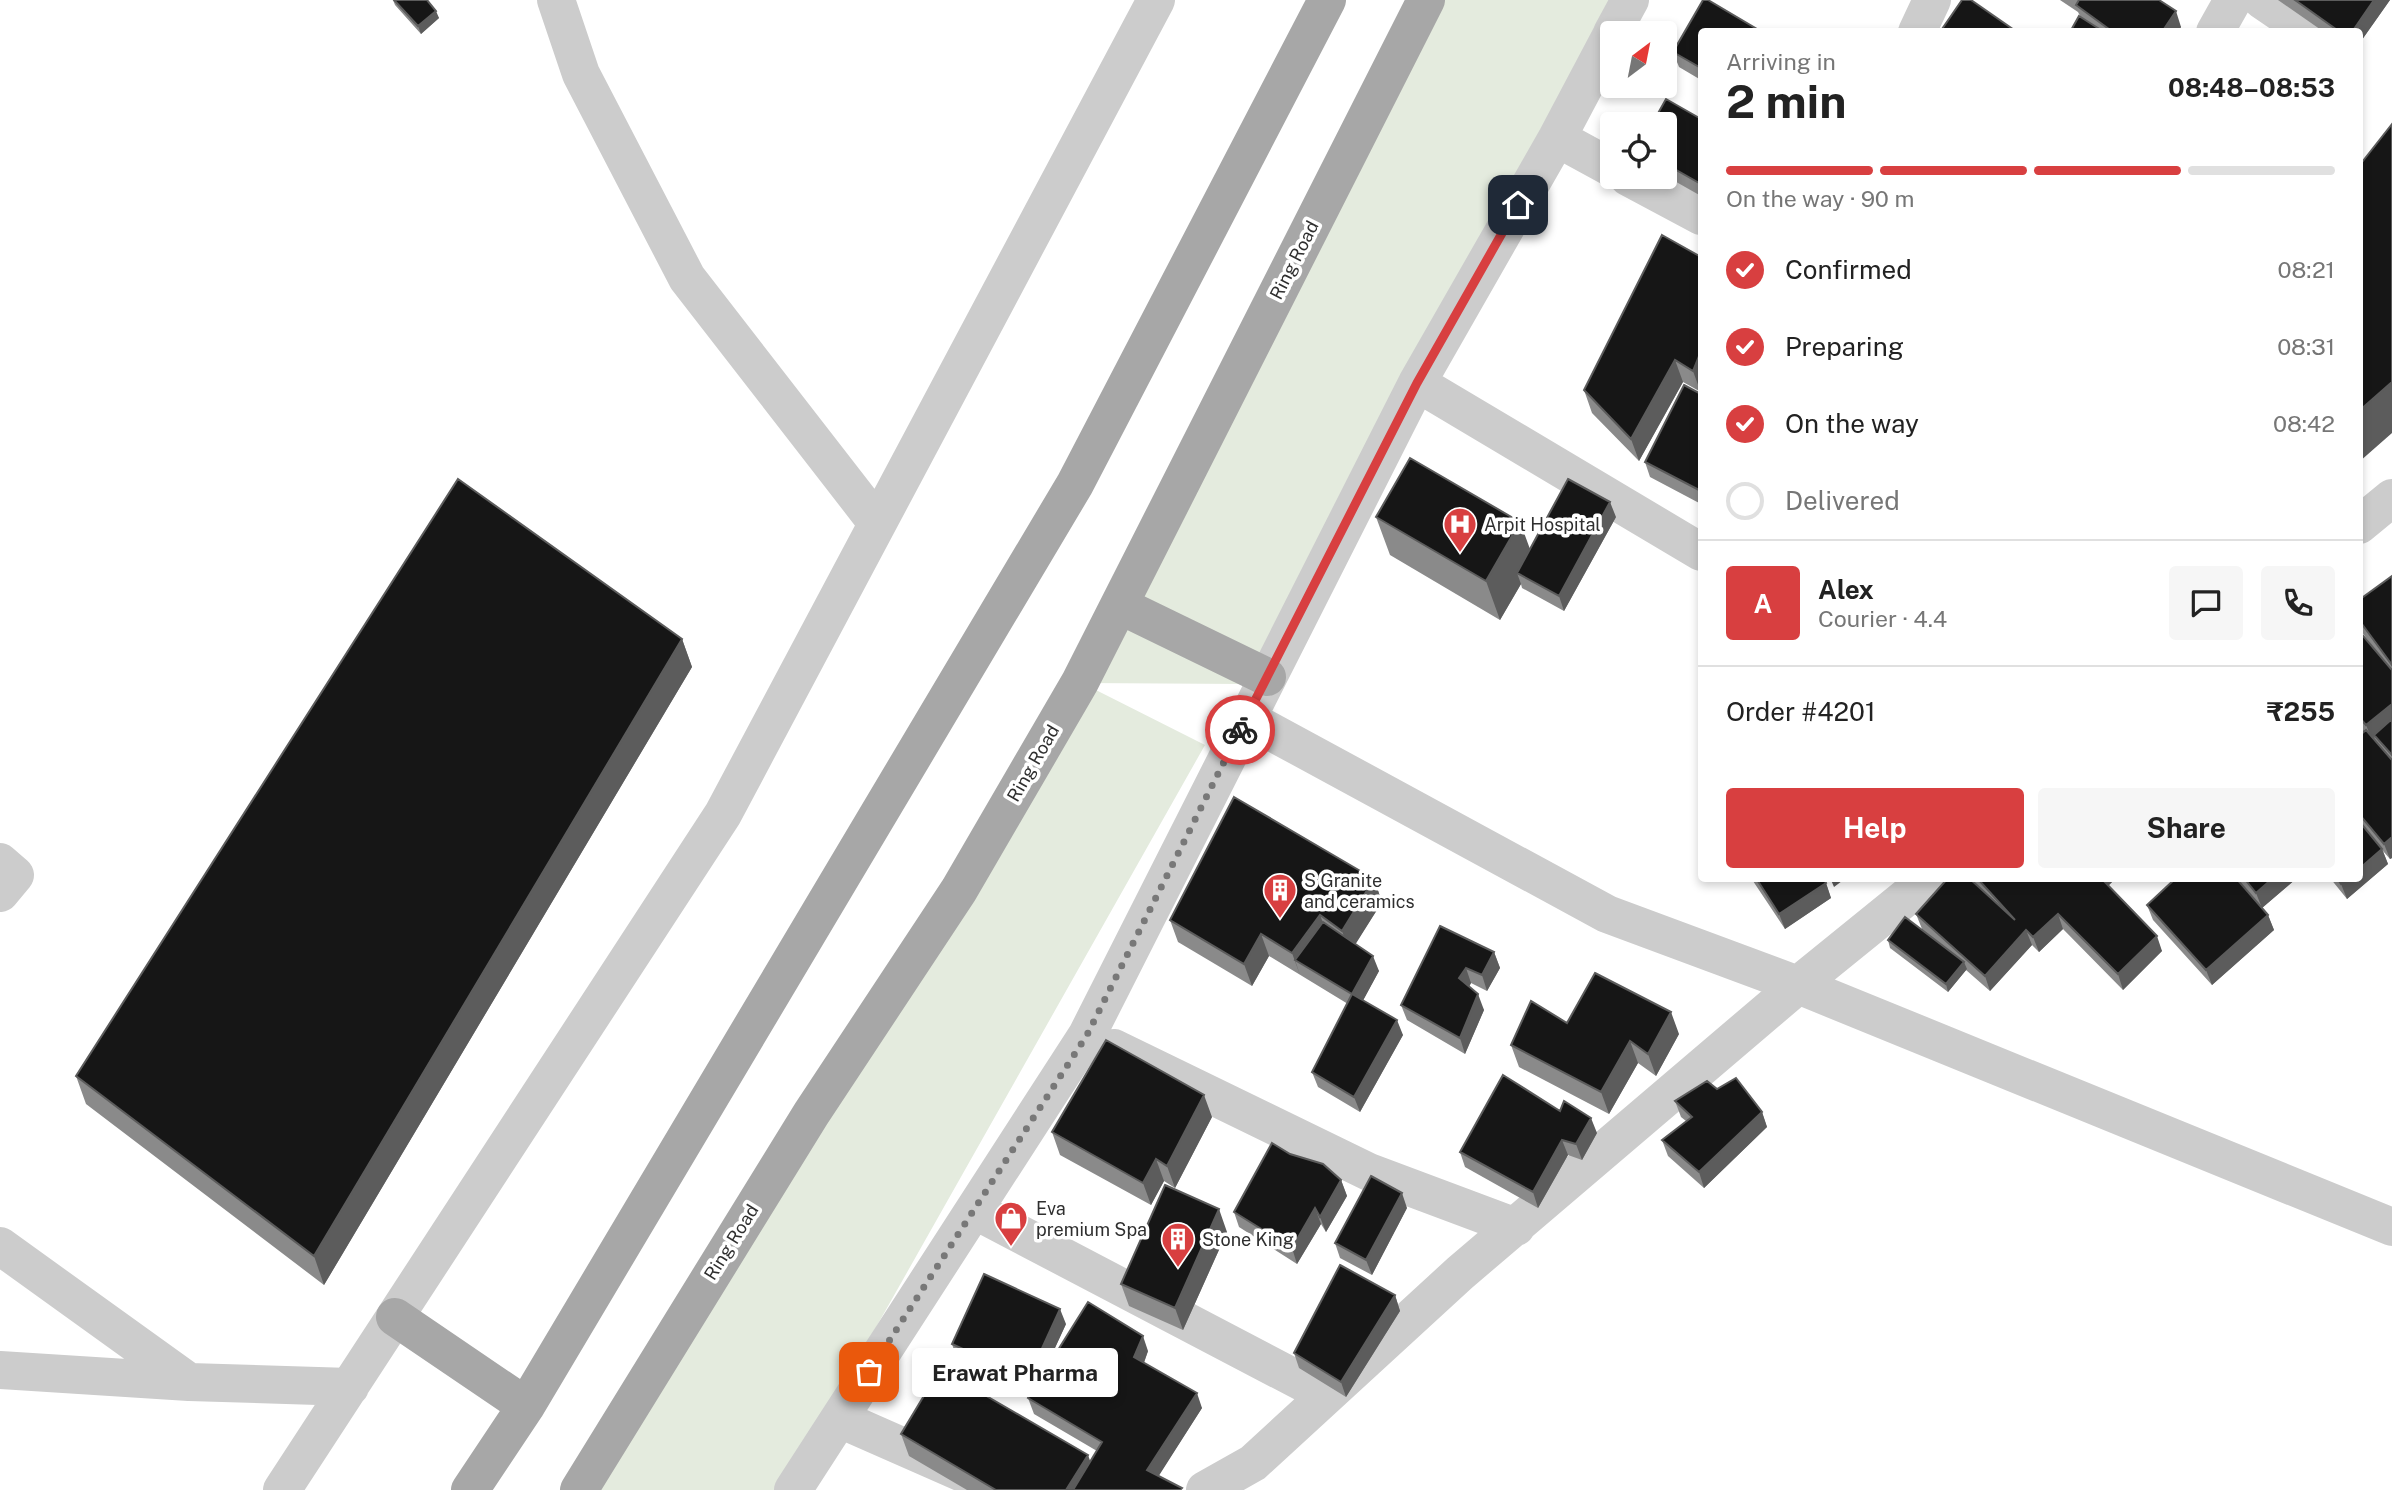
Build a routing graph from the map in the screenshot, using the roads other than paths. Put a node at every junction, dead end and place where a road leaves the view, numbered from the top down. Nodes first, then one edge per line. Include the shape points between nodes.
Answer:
1 (556, 0) edge
2 (1156, 0) edge
3 (1326, 0) edge
4 (1426, 0) edge
5 (1630, 0) edge
6 (1932, 0) edge
7 (2233, 0) edge
8 (2262, 0) edge
9 (1619, 21) edge
10 (1919, 28) edge
11 (2217, 28) edge
12 (2303, 28) edge
13 (1600, 57) edge
14 (1557, 138) junction
15 (1600, 161) edge
16 (1651, 189) edge
17 (1698, 214) edge
18 (1417, 383) junction
19 (2392, 498) edge
20 (2363, 522) edge
21 (877, 523) junction
22 (1698, 550) edge
23 (1119, 605) junction
24 (1267, 677) junction
25 (1246, 718) junction
26 (0, 862) edge
27 (1925, 882) edge
28 (0, 893) edge
29 (1798, 985) junction
30 (1087, 1035) junction
31 (974, 1210) junction
32 (1516, 1227) junction
33 (2392, 1227) edge
34 (0, 1246) edge
35 (395, 1317) junction
36 (0, 1370) edge
37 (189, 1382) junction
38 (350, 1387) junction
39 (1327, 1395) junction
40 (526, 1406) junction
41 (840, 1419) junction
42 (282, 1490) edge
43 (470, 1490) edge
44 (579, 1490) edge
45 (793, 1490) edge
46 (1002, 1490) edge
47 (1205, 1490) edge

1 - 21 street via 581,74 687,278
2 - 21 street
3 - 40 main road via 1075,484
4 - 23 main road, Ring Road
5 - 9 street
6 - 10 street
7 - 11 street
8 - 12 street
13 - 14 street
14 - 15 street
14 - 18 street
16 - 17 street
18 - 22 street
18 - 24 street
19 - 20 street
21 - 35 street via 723,814
23 - 24 main road
23 - 44 main road, Ring Road via 1080,682 959,890 811,1114
24 - 25 street
25 - 29 street via 1607,914
25 - 30 street
26 - 28 street via 15,875
27 - 29 street
29 - 32 street
29 - 33 street
30 - 31 street
30 - 32 street via 1369,1172
31 - 39 street
31 - 41 street
32 - 39 street
34 - 37 street
35 - 38 street
35 - 40 main road
36 - 37 street
37 - 38 street
38 - 42 street
39 - 47 street via 1252,1463
40 - 43 main road
41 - 45 street
41 - 46 street

